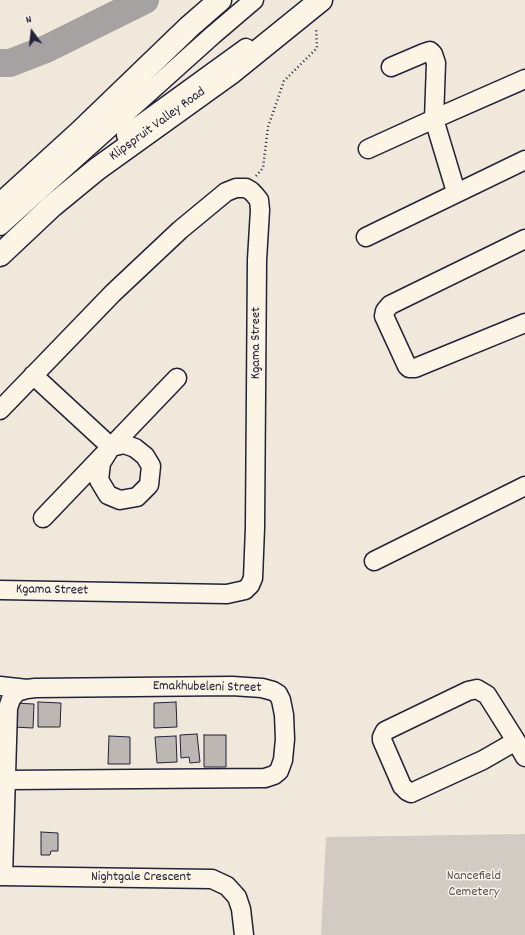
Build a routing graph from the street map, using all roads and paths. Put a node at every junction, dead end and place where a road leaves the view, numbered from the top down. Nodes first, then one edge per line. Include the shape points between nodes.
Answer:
1 (220, 0) edge
2 (254, 0) edge
3 (313, 2) edge
4 (391, 68) dead end
5 (525, 79) edge
6 (434, 119) junction
7 (368, 149) dead end
8 (525, 160) edge
9 (246, 188) junction
10 (456, 192) junction
11 (0, 205) edge
12 (0, 226) edge
13 (366, 237) dead end
14 (525, 239) edge
15 (0, 243) edge
16 (0, 256) edge
17 (525, 323) edge
18 (33, 375) junction
19 (177, 378) dead end
20 (0, 410) edge
21 (111, 447) junction
22 (525, 486) edge
23 (42, 518) dead end
24 (374, 561) dead end
25 (0, 590) edge
26 (0, 686) edge
27 (27, 689) junction
28 (516, 741) junction
29 (525, 757) edge
30 (7, 780) junction
31 (2, 876) edge
32 (244, 935) edge

1 - 11 main road via 189,26 80,132
2 - 12 street, Klipspruit Valley Road
3 - 9 path via 318,48 284,81 268,127 263,168
3 - 15 street, Klipspruit Valley Road via 97,156
3 - 16 main road, Klipspruit Valley Road via 232,72 97,169 52,206
4 - 6 street via 430,51 433,54 436,63
5 - 6 street
6 - 7 street
6 - 10 street
8 - 10 street
9 - 18 street via 226,192 180,230 113,293
9 - 25 street, Kgama Street via 259,200 260,210 257,260 256,528 253,578 250,585 245,590 227,594
10 - 13 street
14 - 17 street via 390,305 384,316 409,368 415,368
18 - 20 street
18 - 21 street
19 - 21 street
21 - 23 street
22 - 24 street
26 - 27 street
27 - 30 street via 16,694 8,708
27 - 30 street, Emakhubeleni Street via 232,686 273,691 281,700 284,715 282,766 274,775 265,778
28 - 28 street via 483,760 411,793 402,786 382,736 385,731 468,691 477,690 487,695
28 - 29 street
30 - 31 street
31 - 32 street, Nightgale Crescent via 212,879 227,886 237,897 242,909

